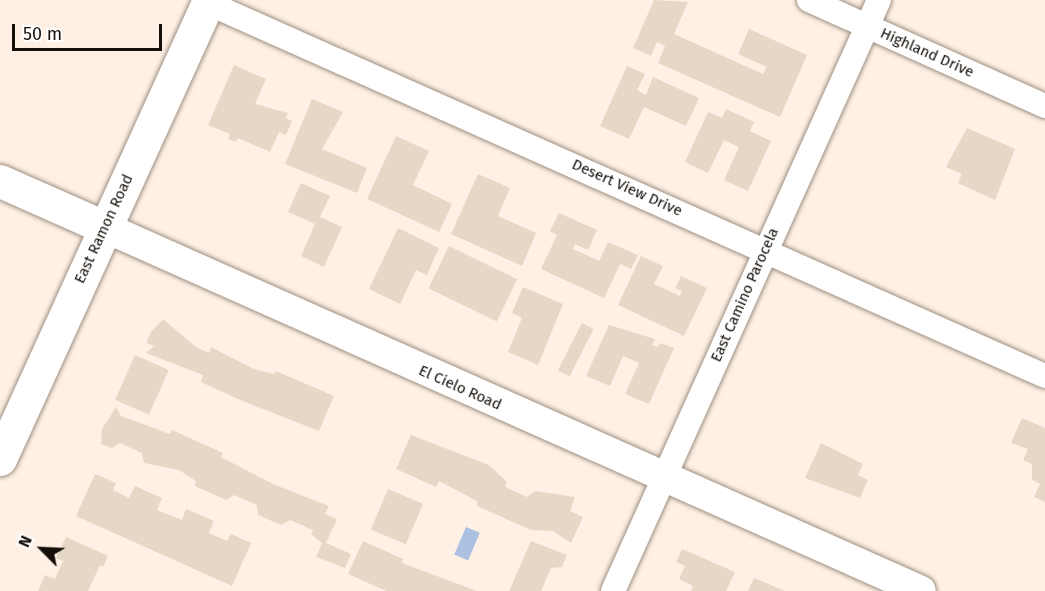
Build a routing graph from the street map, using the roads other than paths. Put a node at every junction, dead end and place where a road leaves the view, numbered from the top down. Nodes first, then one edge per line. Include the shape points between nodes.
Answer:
1 (809, 0) edge
2 (879, 0) edge
3 (208, 1) edge
4 (867, 25) junction
5 (1045, 106) edge
6 (0, 181) edge
7 (104, 227) junction
8 (765, 248) junction
9 (1045, 376) edge
10 (0, 459) edge
11 (664, 480) junction
12 (612, 591) edge
13 (921, 591) edge

1 - 4 street, Highland Drive
2 - 4 street, East Camino Parocela
3 - 7 main road, East Ramon Road
3 - 8 street, Desert View Drive
4 - 5 street, Highland Drive
4 - 8 street, East Camino Parocela
6 - 7 main road, El Cielo Road
7 - 10 main road, East Ramon Road
7 - 11 street, El Cielo Road
8 - 9 street, Desert View Drive
8 - 11 street, East Camino Parocela
11 - 12 street, East Camino Parocela
11 - 13 street, El Cielo Road

